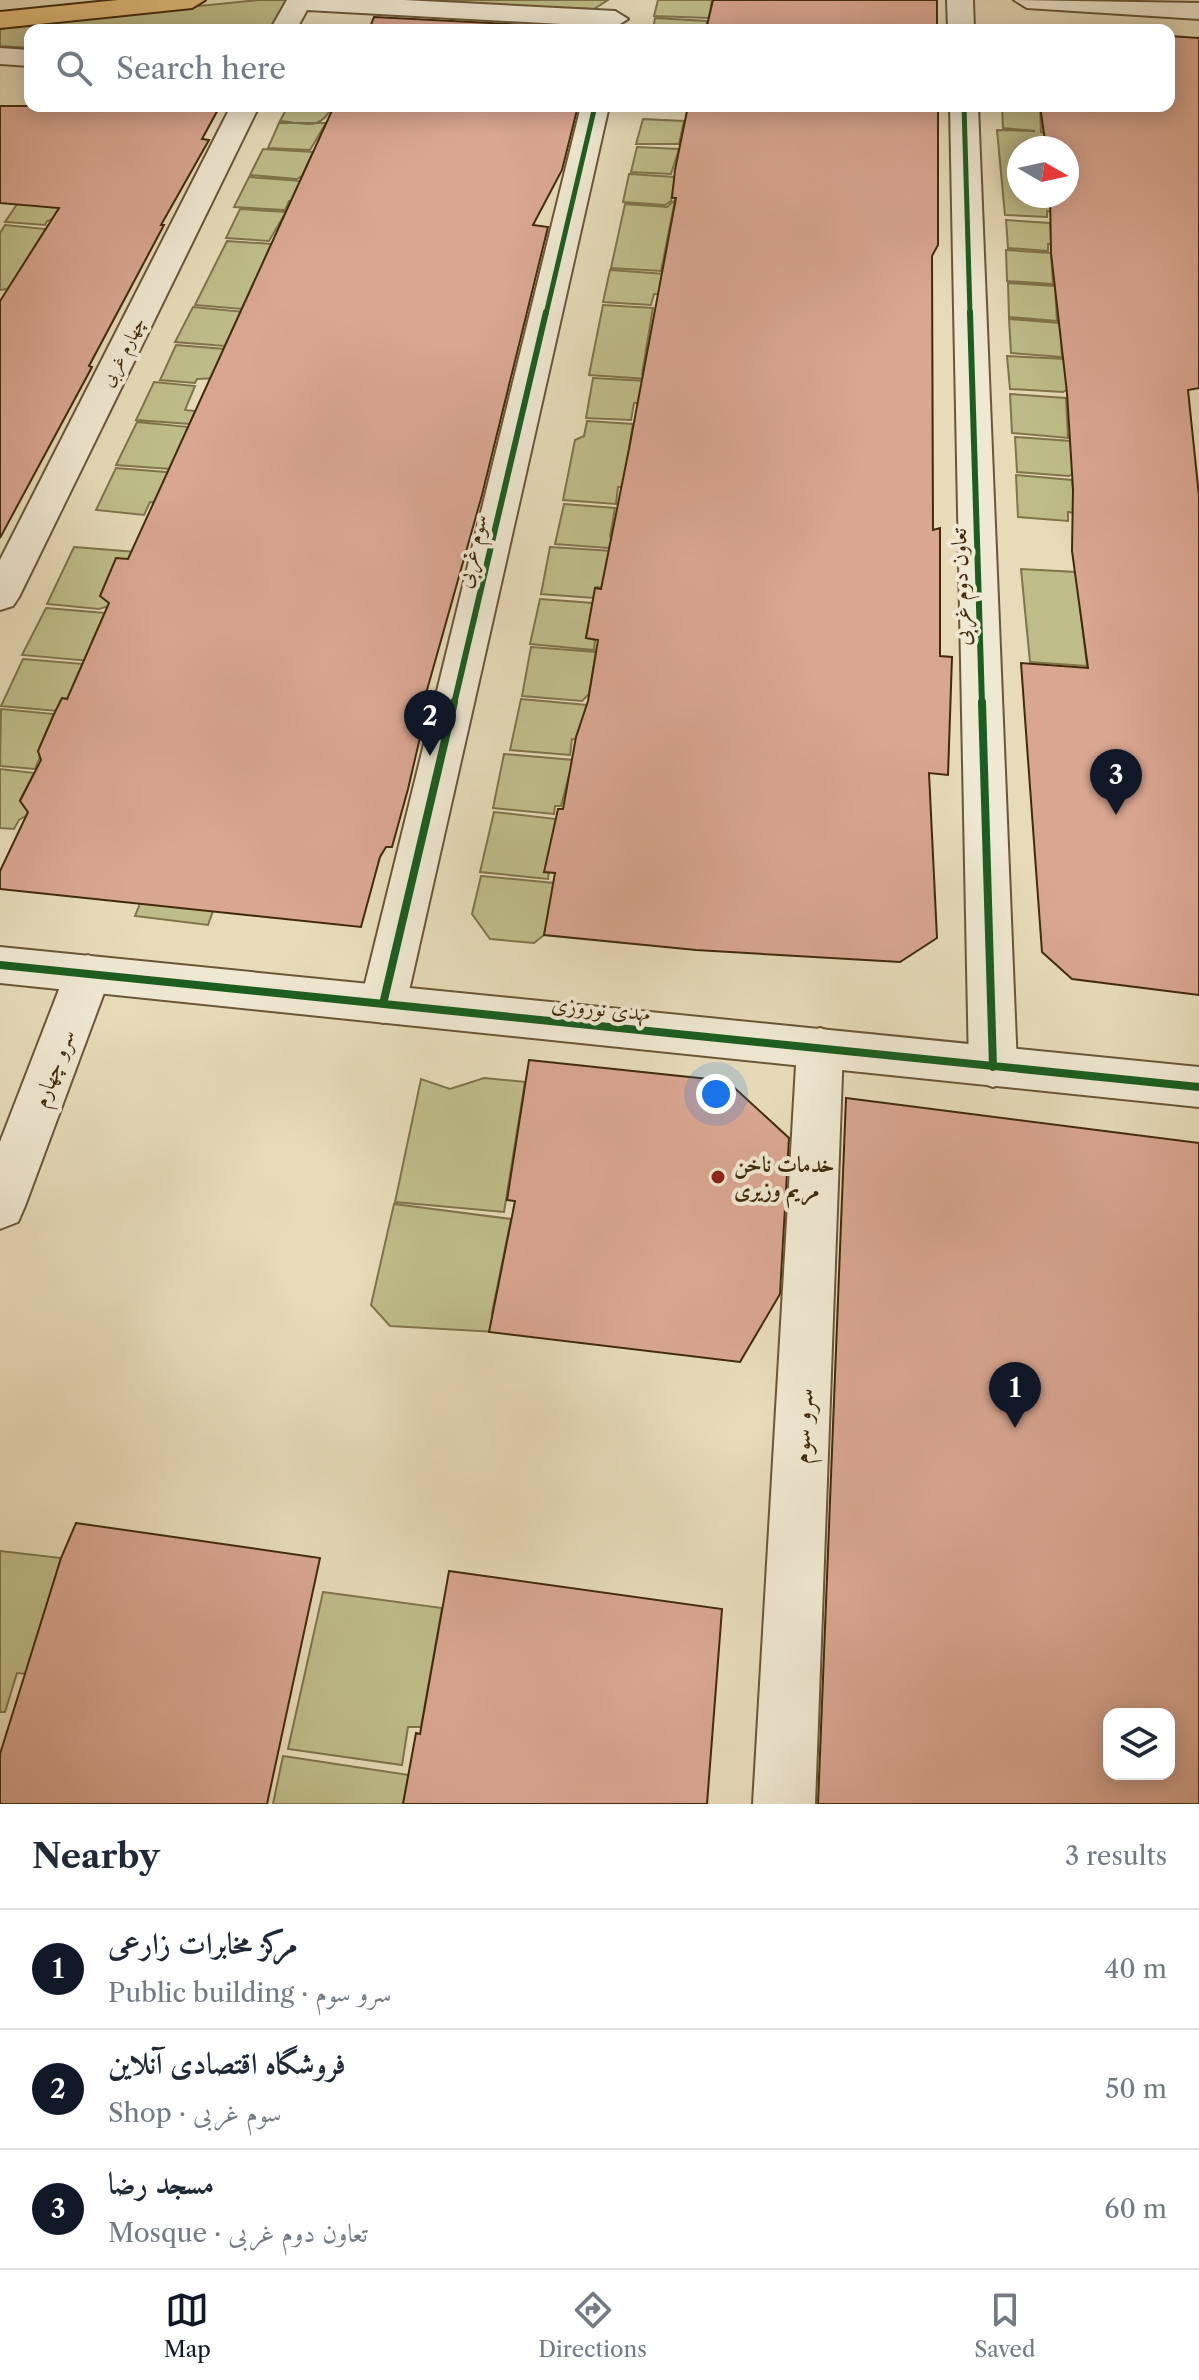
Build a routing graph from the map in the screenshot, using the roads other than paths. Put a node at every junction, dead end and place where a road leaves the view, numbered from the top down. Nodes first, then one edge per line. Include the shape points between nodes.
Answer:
1 (192, 0) edge
2 (960, 0) edge
3 (1027, 0) edge
4 (298, 2) edge
5 (1199, 11) edge
6 (616, 16) edge
7 (0, 20) edge
8 (286, 24) edge
9 (961, 24) edge
10 (0, 56) edge
11 (24, 58) edge
12 (242, 112) edge
13 (594, 112) edge
14 (964, 112) edge
15 (0, 597) edge
16 (0, 965) edge
17 (88, 974) junction
18 (383, 1004) junction
19 (820, 1048) junction
20 (993, 1067) junction
21 (1199, 1087) edge
22 (0, 1206) edge
23 (784, 1804) edge

1 - 7 highway
2 - 9 street
3 - 5 street
4 - 6 street
4 - 8 street
10 - 11 street
12 - 15 street, چهارم غربی
13 - 18 street, سوم غربی
14 - 20 street, تعاون دوم غربی
16 - 17 street, مهدی نوروزی
17 - 18 street, مهدی نوروزی
17 - 22 street, سرو چهارم
18 - 19 street, مهدی نوروزی
19 - 20 street, مهدی نوروزی
19 - 23 street, سرو سوم
20 - 21 street, مهدی نوروزی

